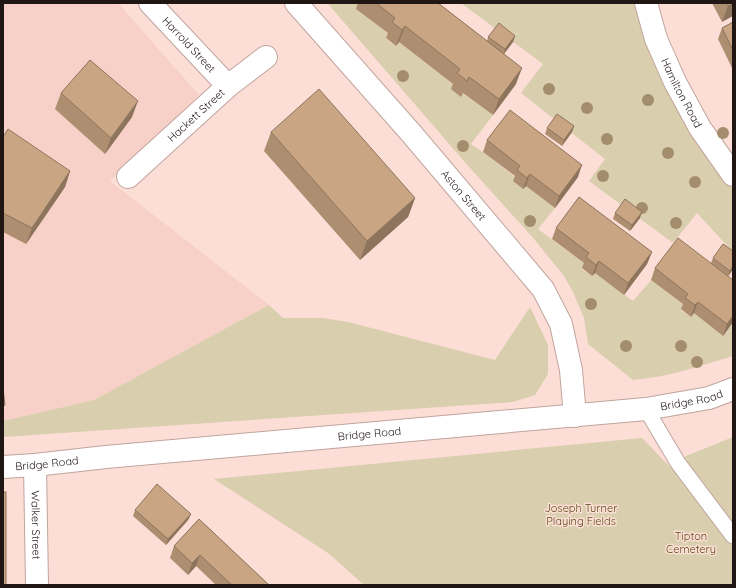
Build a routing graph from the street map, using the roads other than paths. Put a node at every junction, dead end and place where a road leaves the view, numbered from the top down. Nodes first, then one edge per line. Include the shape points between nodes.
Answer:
1 (150, 3) edge
2 (296, 3) edge
3 (646, 3) edge
4 (266, 57) dead end
5 (228, 86) junction
6 (733, 175) edge
7 (128, 177) dead end
8 (733, 389) edge
9 (646, 409) junction
10 (575, 416) junction
11 (35, 465) junction
12 (3, 467) edge
13 (733, 536) edge
14 (37, 585) edge

1 - 5 street, Harrold Street
2 - 10 street, Aston Street via 411,133 543,289 561,324 571,370
3 - 6 street, Hamilton Road via 656,39 675,82 700,128
4 - 5 street, Hackett Street
5 - 7 street, Hackett Street
8 - 9 street, Bridge Road via 709,398
9 - 10 street, Bridge Road
9 - 13 lane via 678,463
10 - 11 street, Bridge Road
11 - 12 street, Bridge Road
11 - 14 street, Walker Street

